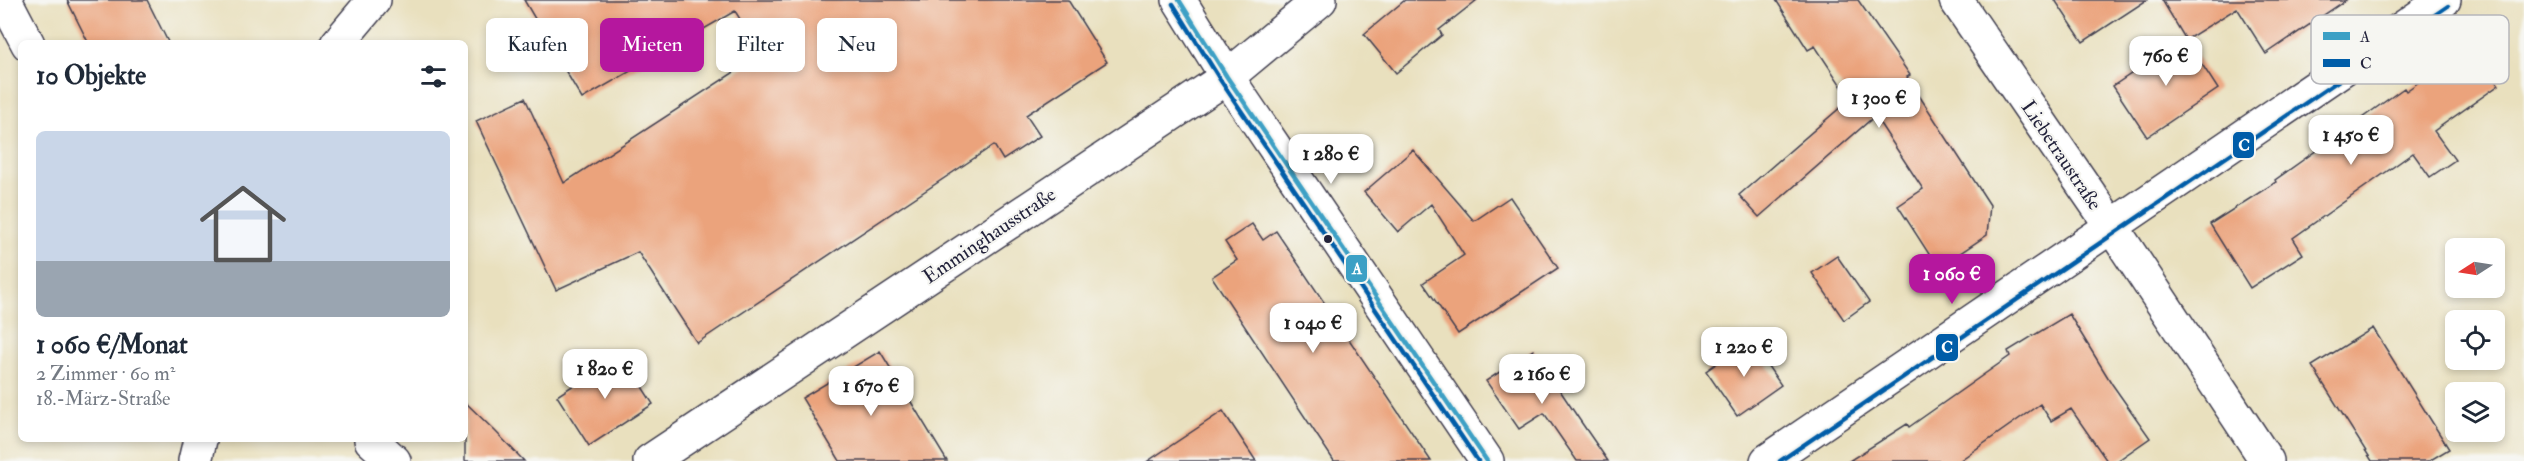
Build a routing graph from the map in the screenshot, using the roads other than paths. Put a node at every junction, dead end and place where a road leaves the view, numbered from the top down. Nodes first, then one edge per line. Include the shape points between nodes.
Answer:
1 (5, 0) edge
2 (374, 0) edge
3 (1179, 0) edge
4 (1320, 0) edge
5 (1956, 0) edge
6 (2444, 0) edge
7 (2422, 15) edge
8 (26, 40) edge
9 (340, 40) edge
10 (1227, 77) junction
11 (2321, 84) edge
12 (2112, 227) junction
13 (200, 442) edge
14 (373, 442) edge
15 (195, 461) edge
16 (394, 461) edge
17 (650, 461) edge
18 (1487, 461) edge
19 (1767, 461) edge
20 (2267, 461) edge

1 - 8 street
2 - 9 street
3 - 10 street
4 - 10 street, Emminghausstraße
5 - 12 street, Liebetraustraße
6 - 7 street
10 - 17 street, Emminghausstraße
10 - 18 street
11 - 12 street
12 - 19 street
12 - 20 street, Liebetraustraße
13 - 15 street
14 - 16 street

